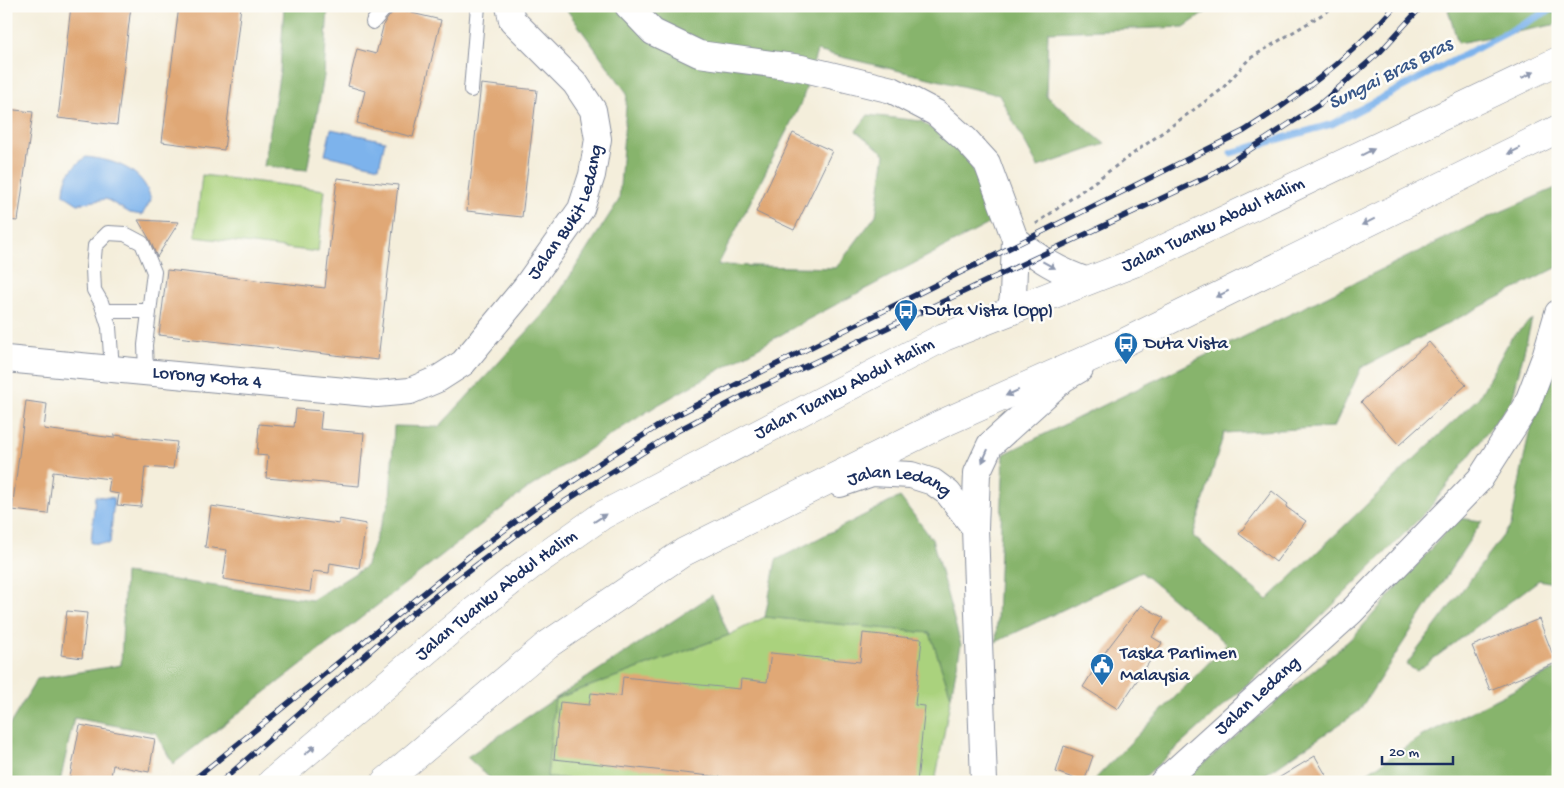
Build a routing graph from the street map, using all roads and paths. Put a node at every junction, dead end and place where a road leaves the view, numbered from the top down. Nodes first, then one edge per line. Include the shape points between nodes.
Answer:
1 (387, 6) edge
2 (478, 6) edge
3 (509, 6) edge
4 (628, 6) edge
5 (1336, 6) edge
6 (373, 22) dead end
7 (1558, 61) edge
8 (471, 90) dead end
9 (1558, 129) edge
10 (1015, 239) junction
11 (1088, 280) junction
12 (104, 310) junction
13 (149, 311) junction
14 (1010, 311) junction
15 (1558, 313) edge
16 (1114, 347) junction
17 (6, 359) edge
18 (112, 369) junction
19 (146, 372) junction
20 (410, 391) joint
21 (779, 504) junction
22 (975, 528) junction
23 (272, 782) edge
24 (385, 782) edge
25 (984, 782) edge
26 (1164, 782) edge

1 - 6 lane
2 - 8 lane
3 - 20 street, Jalan Bukit Ledang via 512,20 575,83 593,110 598,139 592,175 581,209 525,288 463,362 438,379
4 - 10 street via 652,32 699,54 801,68 892,90 936,113 987,164
5 - 10 path via 1249,59 1221,90
11 -> 7 main road, Jalan Tuanku Abdul Halim via 1134,262
9 -> 16 main road
10 -> 11 street via 1042,262
10 - 14 street
11 - 14 main road, Jalan Tuanku Abdul Halim
12 - 13 lane
12 - 13 lane via 94,290 93,268 95,246 108,233 125,234 142,243 154,272
12 - 18 lane via 109,327
13 - 19 lane
23 -> 14 main road, Jalan Tuanku Abdul Halim via 459,623 529,567 603,515 944,337
15 - 26 street, Jalan Ledang via 1526,407 1480,480 1352,611
16 -> 21 main road via 942,424
16 -> 22 street, Jalan Ledang via 1063,379 990,444 977,473
17 - 18 street, Lorong Kota 4
18 - 19 street, Lorong Kota 4
19 - 20 street, Lorong Kota 4 via 377,394
21 - 22 street, Jalan Ledang via 872,473 911,475 933,482 948,493
21 - 24 main road via 684,552 546,645
22 - 25 street, Jalan Ledang

